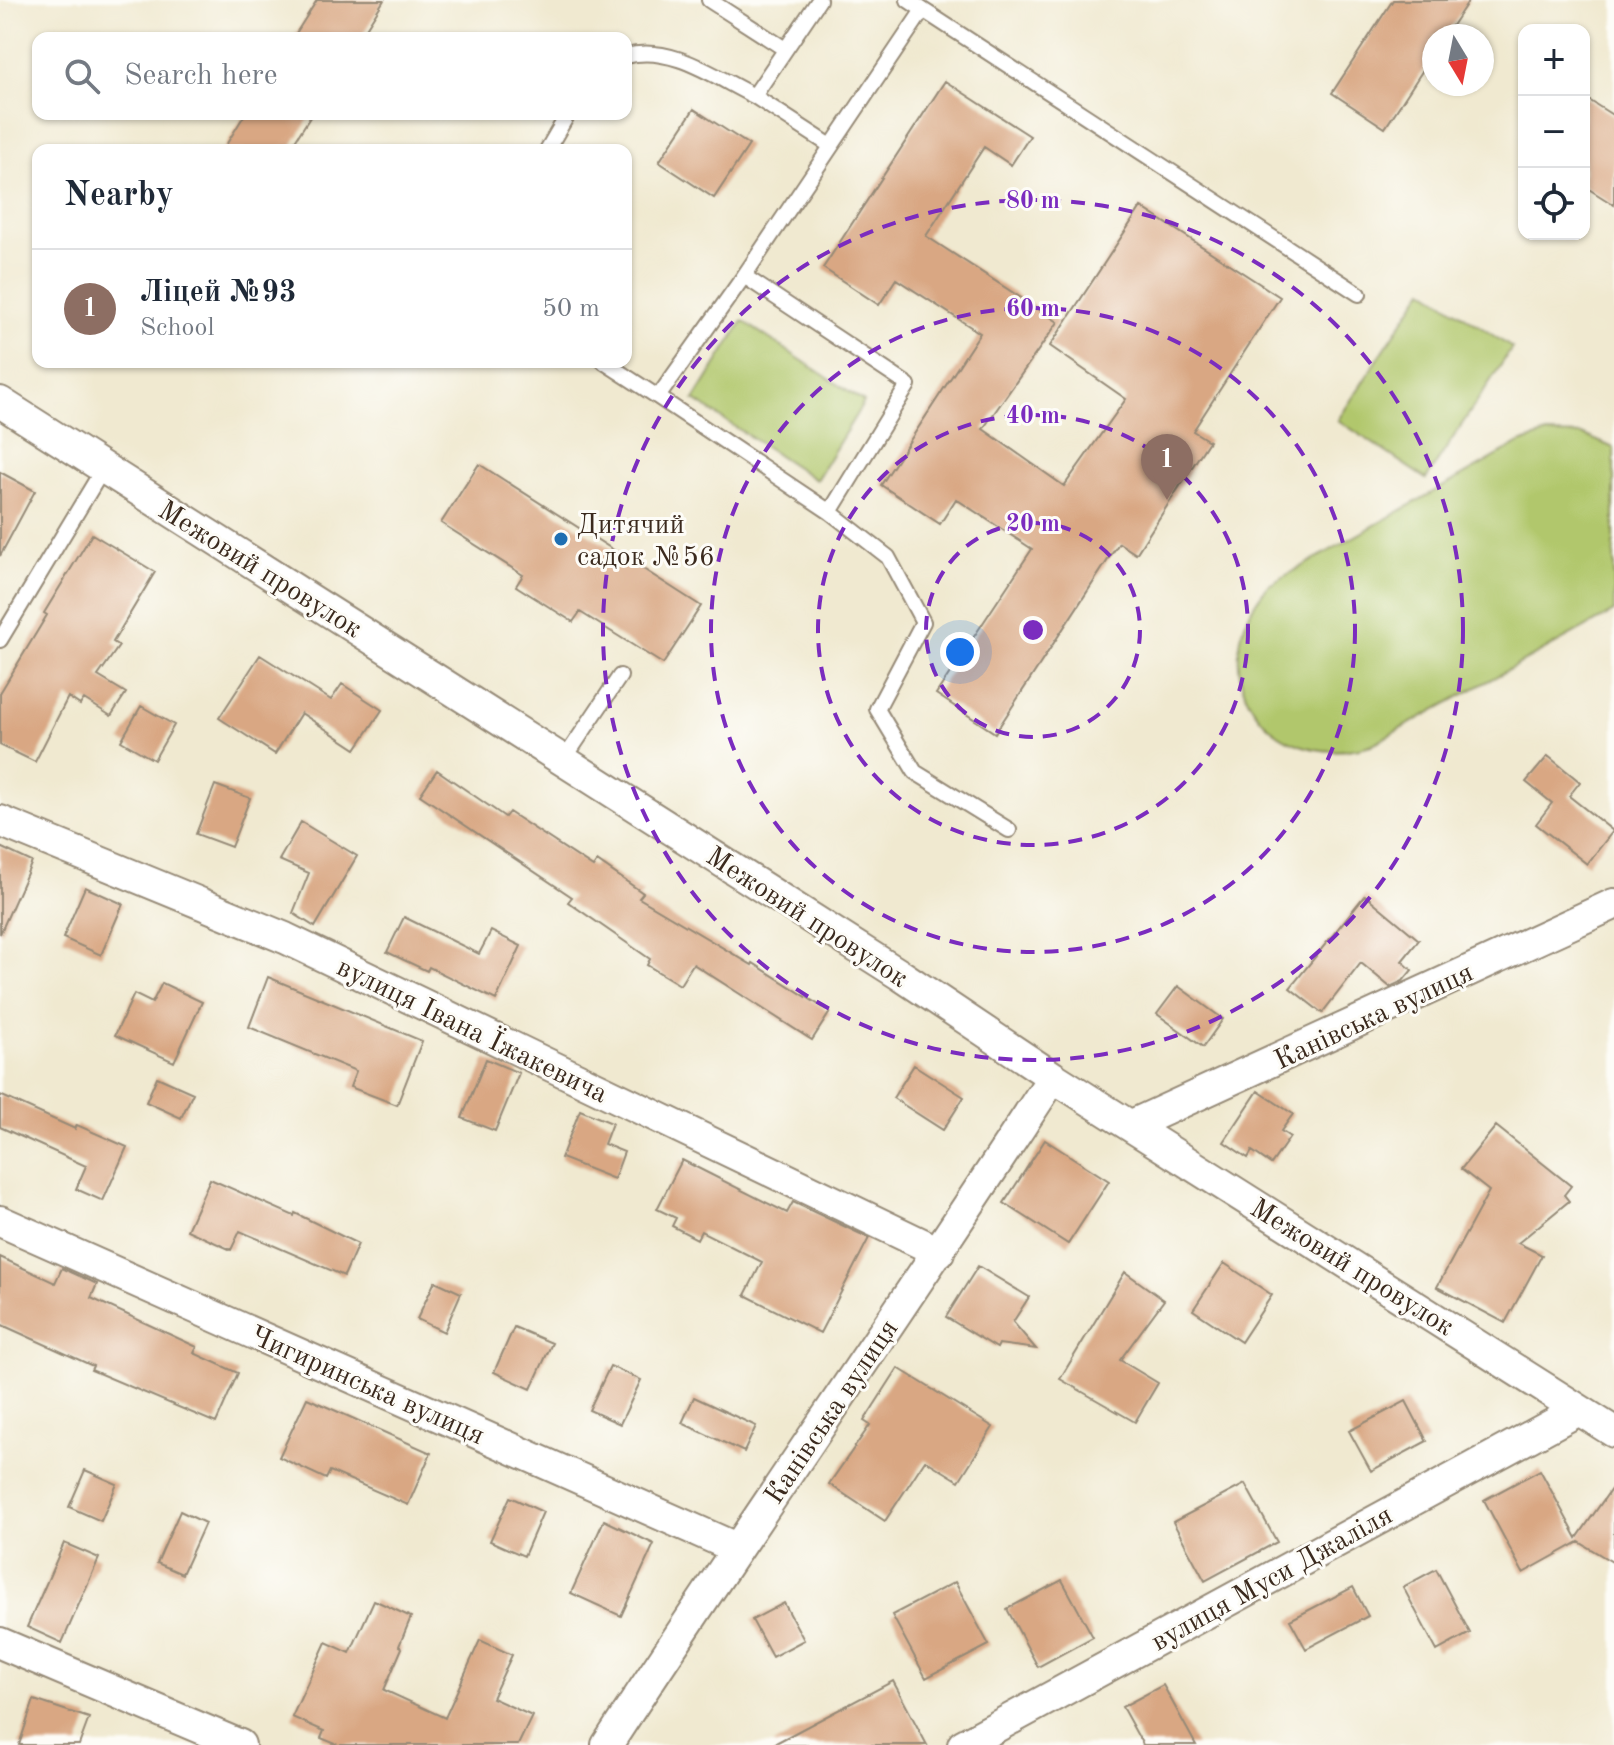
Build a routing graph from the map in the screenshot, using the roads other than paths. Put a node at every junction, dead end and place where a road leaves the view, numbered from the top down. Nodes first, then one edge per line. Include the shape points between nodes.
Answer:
1 (709, 0) edge
2 (819, 0) edge
3 (908, 0) edge
4 (923, 10) junction
5 (785, 49) junction
6 (632, 54) edge
7 (754, 96) junction
8 (564, 120) edge
9 (550, 144) edge
10 (831, 146) junction
11 (744, 276) junction
12 (1359, 294) dead end
13 (613, 368) edge
14 (658, 397) junction
15 (0, 402) edge
16 (103, 469) junction
17 (830, 512) junction
18 (0, 640) edge
19 (620, 676) dead end
20 (563, 761) junction
21 (0, 821) edge
22 (1009, 830) dead end
23 (1614, 904) edge
24 (1053, 1077) junction
25 (1132, 1125) junction
26 (0, 1221) edge
27 (939, 1252) junction
28 (1579, 1410) junction
29 (1614, 1432) edge
30 (736, 1548) junction
31 (0, 1643) edge
32 (240, 1745) edge
33 (607, 1745) edge
34 (963, 1745) edge

1 - 5 lane
2 - 5 lane
3 - 4 lane
4 - 10 lane
4 - 12 lane
5 - 7 lane
6 - 7 lane via 664,53
7 - 10 lane
8 - 9 lane
10 - 11 lane
11 - 14 lane
11 - 17 lane via 908,385
13 - 14 lane
14 - 17 lane
15 - 16 street, Межовий провулок
16 - 18 lane
16 - 20 street, Межовий провулок
17 - 22 lane via 888,557 923,622 877,709 915,772
19 - 20 lane
20 - 24 street, Межовий провулок
21 - 27 street, вулиця Івана Їжакевича via 285,938
23 - 25 street, Канівська вулиця
24 - 25 street, Межовий провулок
24 - 27 street, Канівська вулиця
25 - 28 street, Межовий провулок
26 - 30 street, Чигиринська вулиця
27 - 30 street, Канівська вулиця
28 - 29 street, Межовий провулок
28 - 34 street, вулиця Муси Джаліля
30 - 33 street, Канівська вулиця
31 - 32 street

